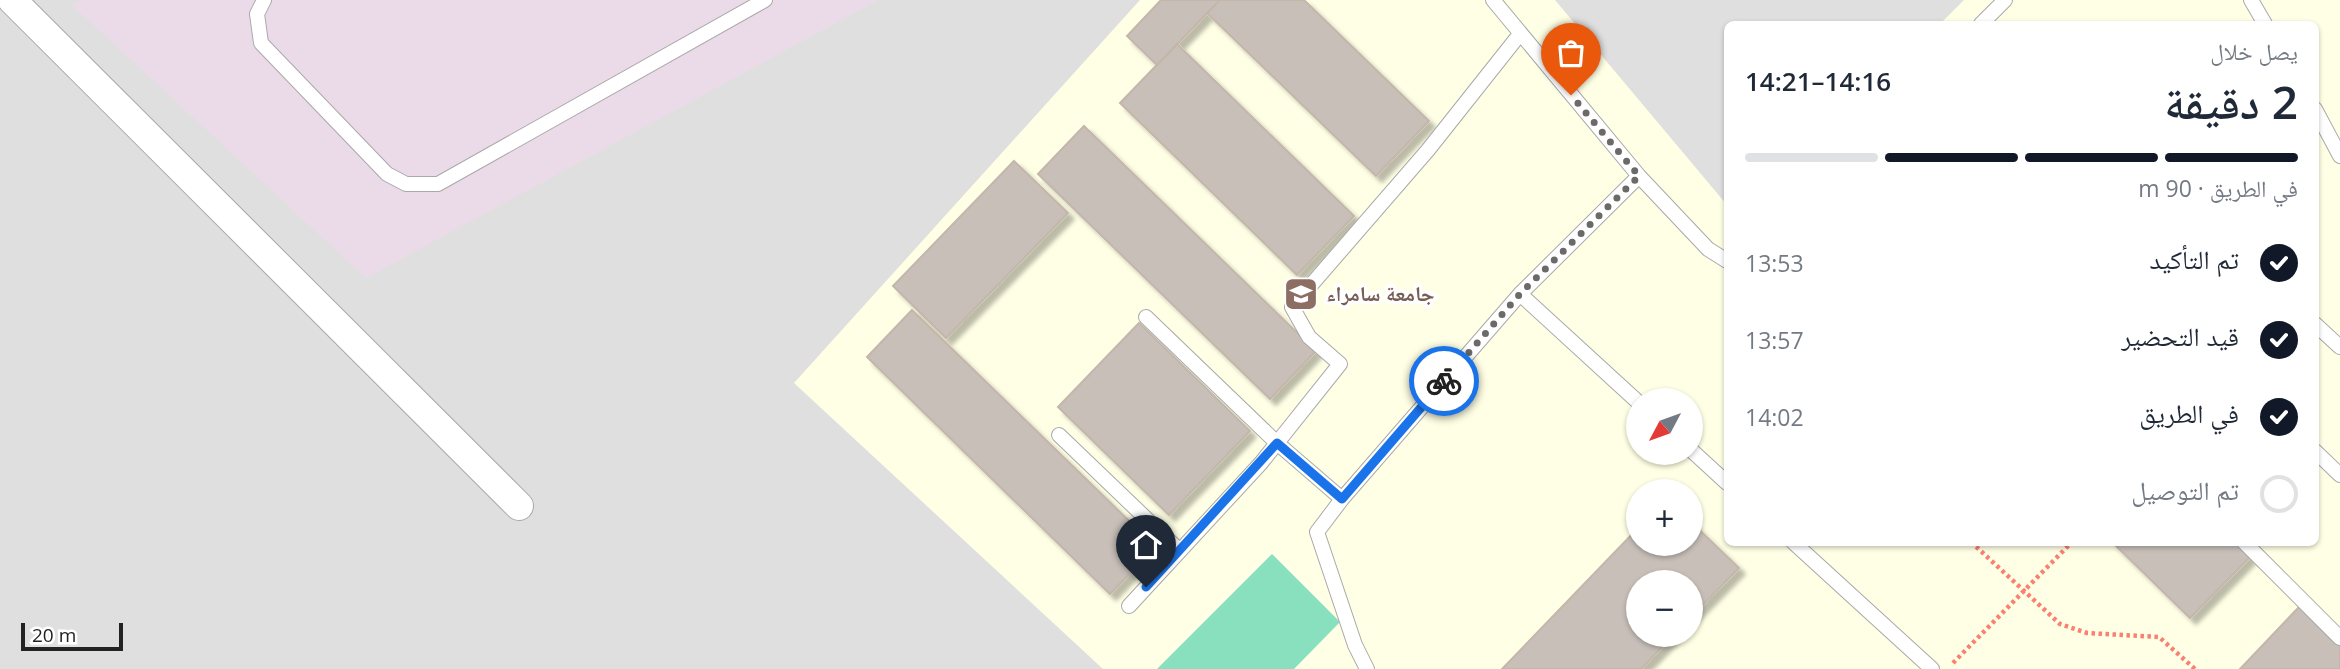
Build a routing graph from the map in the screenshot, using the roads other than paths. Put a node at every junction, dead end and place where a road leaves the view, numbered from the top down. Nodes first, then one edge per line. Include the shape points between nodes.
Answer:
1 (12, 0) edge
2 (264, 0) edge
3 (765, 0) edge
4 (1493, 0) edge
5 (2005, 0) edge
6 (2251, 0) edge
7 (1984, 21) edge
8 (2263, 21) edge
9 (1521, 34) junction
10 (2319, 121) edge
11 (2340, 156) edge
12 (1639, 176) junction
13 (1724, 259) edge
14 (1520, 294) junction
15 (1146, 317) dead end
16 (2319, 328) edge
17 (2340, 347) edge
18 (1626, 391) edge
19 (1059, 435) dead end
20 (1277, 443) junction
21 (2319, 455) edge
22 (1703, 461) edge
23 (2340, 475) edge
24 (1724, 480) edge
25 (1342, 499) junction
26 (519, 506) dead end
27 (1797, 546) edge
28 (2248, 546) edge
29 (1180, 551) junction
30 (1129, 606) dead end
31 (2340, 638) edge
32 (1367, 669) edge
33 (1932, 669) edge

1 - 26 street
2 - 3 lane via 257,14 261,43 387,174 406,184 438,184
4 - 9 lane
5 - 7 lane
6 - 8 lane
9 - 12 lane
9 - 20 lane via 1292,307 1309,337 1340,364
10 - 11 lane
12 - 13 lane via 1708,249
12 - 14 lane
14 - 18 lane
14 - 25 lane
15 - 20 lane
16 - 17 lane
19 - 29 lane
20 - 25 lane
20 - 29 lane
21 - 23 lane
22 - 24 lane
25 - 32 lane via 1317,532
27 - 33 lane
28 - 31 lane
29 - 30 lane

